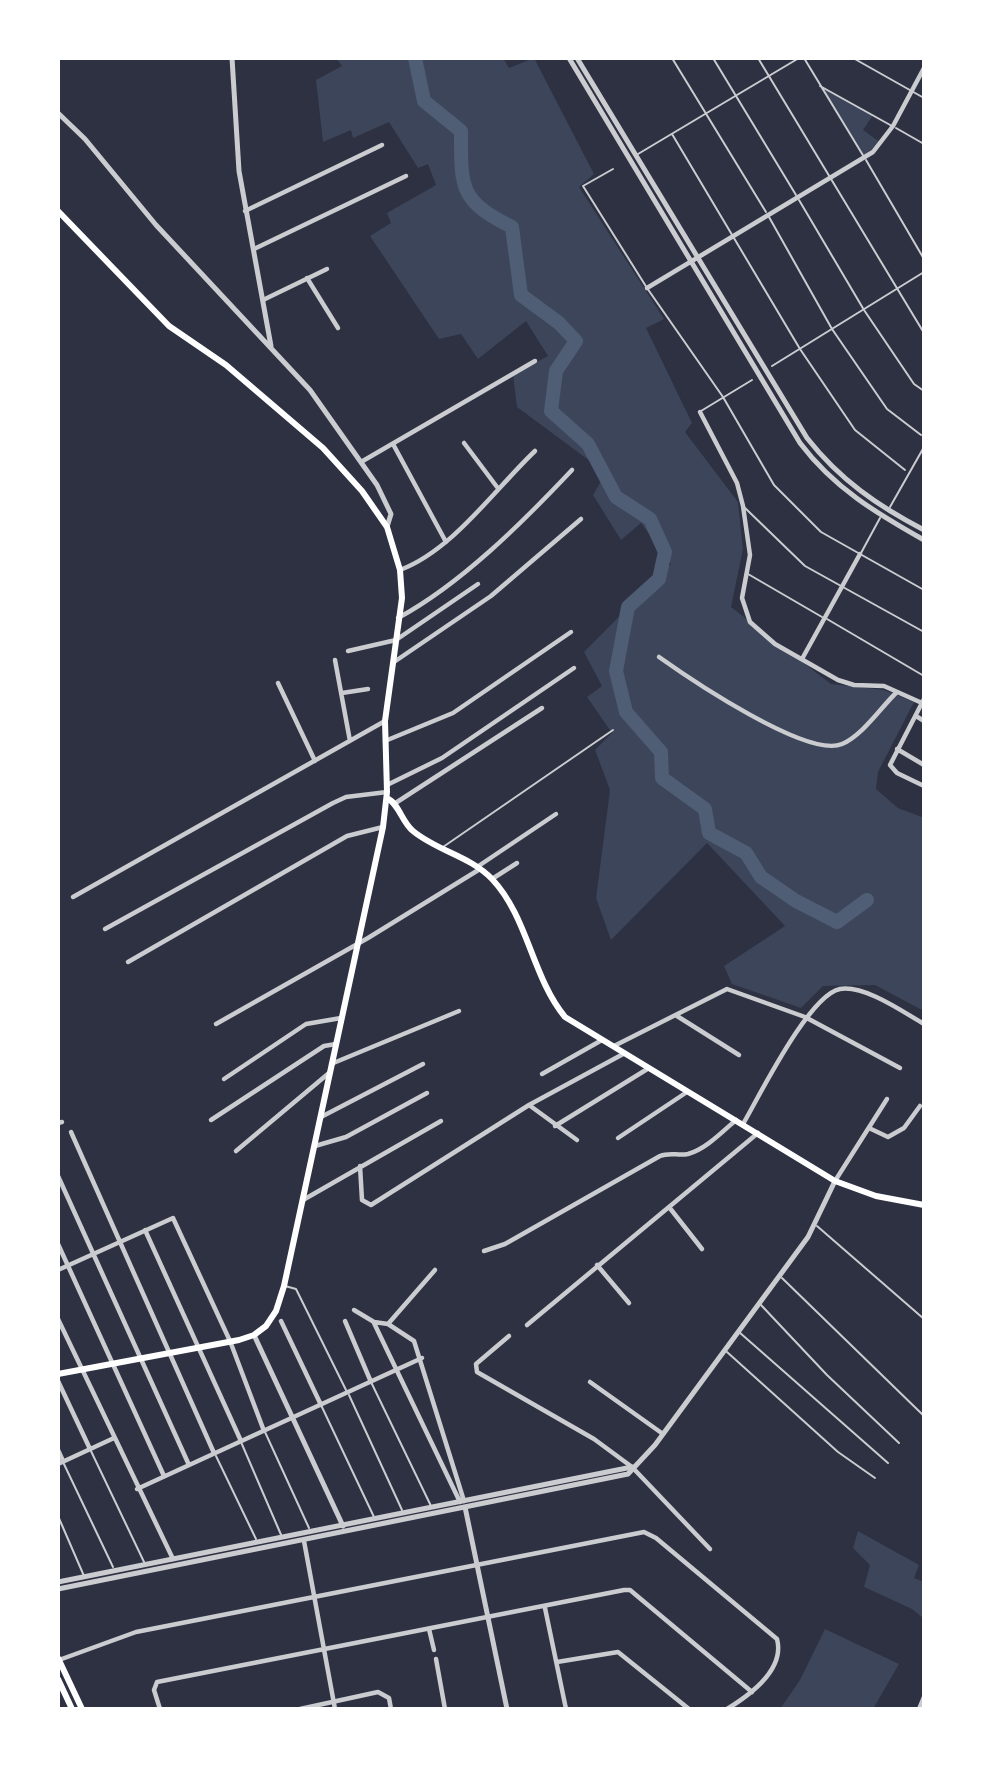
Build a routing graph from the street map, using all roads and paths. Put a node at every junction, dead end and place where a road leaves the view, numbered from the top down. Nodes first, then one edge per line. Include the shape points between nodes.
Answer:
1 (232, 58) edge
2 (569, 58) edge
3 (577, 58) edge
4 (672, 58) edge
5 (713, 58) edge
6 (758, 58) edge
7 (799, 58) edge
8 (804, 58) edge
9 (853, 58) edge
10 (924, 68) edge
11 (769, 76) junction
12 (818, 85) junction
13 (912, 91) junction
14 (736, 95) junction
15 (924, 98) edge
16 (58, 113) edge
17 (706, 113) junction
18 (895, 127) junction
19 (672, 134) junction
20 (924, 144) edge
21 (382, 145) dead end
22 (636, 155) junction
23 (865, 159) junction
24 (612, 169) dead end
25 (406, 176) dead end
26 (829, 179) junction
27 (797, 198) junction
28 (58, 211) edge
29 (245, 211) junction
30 (768, 215) junction
31 (733, 236) junction
32 (254, 249) junction
33 (697, 258) junction
34 (924, 258) edge
35 (691, 262) junction
36 (327, 269) dead end
37 (924, 272) edge
38 (307, 278) junction
39 (647, 288) junction
40 (898, 289) junction
41 (263, 300) junction
42 (864, 310) junction
43 (338, 328) dead end
44 (832, 329) junction
45 (924, 333) edge
46 (271, 346) junction
47 (800, 349) junction
48 (536, 361) dead end
49 (772, 366) dead end
50 (752, 380) dead end
51 (924, 391) edge
52 (723, 397) junction
53 (700, 412) joint
54 (921, 435) dead end
55 (464, 443) dead end
56 (393, 444) junction
57 (924, 447) edge
58 (535, 451) dead end
59 (361, 462) junction
60 (572, 470) dead end
61 (905, 470) dead end
62 (497, 487) junction
63 (743, 506) junction
64 (888, 511) junction
65 (881, 515) junction
66 (581, 519) dead end
67 (387, 527) junction
68 (924, 530) edge
69 (924, 540) edge
70 (446, 542) junction
71 (860, 554) junction
72 (400, 570) junction
73 (747, 573) junction
74 (478, 584) dead end
75 (842, 588) junction
76 (924, 590) edge
77 (398, 618) junction
78 (825, 618) junction
79 (571, 632) dead end
80 (924, 632) edge
81 (396, 640) junction
82 (348, 651) dead end
83 (659, 657) dead end
84 (802, 659) junction
85 (335, 660) dead end
86 (394, 662) junction
87 (574, 668) dead end
88 (924, 676) edge
89 (278, 683) dead end
90 (368, 689) dead end
91 (897, 691) junction
92 (342, 693) junction
93 (923, 701) edge
94 (542, 708) dead end
95 (916, 716) junction
96 (385, 721) junction
97 (924, 721) edge
98 (612, 730) dead end
99 (351, 741) junction
100 (384, 741) junction
101 (897, 749) junction
102 (315, 761) junction
103 (924, 765) edge
104 (924, 786) edge
105 (387, 792) junction
106 (394, 804) junction
107 (556, 814) dead end
108 (383, 827) junction
109 (442, 847) junction
110 (517, 863) dead end
111 (479, 868) junction
112 (492, 879) junction
113 (73, 897) dead end
114 (105, 929) dead end
115 (359, 942) junction
116 (128, 962) dead end
117 (459, 1011) dead end
118 (676, 1016) junction
119 (805, 1017) junction
120 (341, 1018) junction
121 (216, 1024) dead end
122 (924, 1024) edge
123 (604, 1040) junction
124 (336, 1044) junction
125 (614, 1046) junction
126 (626, 1052) junction
127 (739, 1055) dead end
128 (423, 1064) dead end
129 (330, 1068) junction
130 (650, 1068) junction
131 (900, 1068) dead end
132 (542, 1074) dead end
133 (224, 1079) dead end
134 (688, 1090) junction
135 (427, 1093) dead end
136 (887, 1099) dead end
137 (529, 1105) junction
138 (920, 1106) dead end
139 (320, 1118) junction
140 (211, 1120) dead end
141 (441, 1121) dead end
142 (740, 1122) junction
143 (555, 1126) junction
144 (869, 1128) junction
145 (71, 1132) dead end
146 (758, 1133) junction
147 (618, 1138) dead end
148 (577, 1140) dead end
149 (315, 1146) junction
150 (236, 1151) dead end
151 (360, 1166) junction
152 (58, 1175) edge
153 (835, 1181) junction
154 (303, 1200) junction
155 (924, 1205) edge
156 (669, 1207) junction
157 (815, 1224) junction
158 (145, 1230) junction
159 (121, 1241) junction
160 (58, 1244) edge
161 (702, 1249) dead end
162 (484, 1251) dead end
163 (94, 1254) junction
164 (597, 1265) junction
165 (68, 1266) junction
166 (58, 1270) edge
167 (435, 1270) dead end
168 (780, 1275) junction
169 (284, 1286) junction
170 (758, 1302) junction
171 (629, 1303) dead end
172 (354, 1310) dead end
173 (58, 1319) edge
174 (924, 1319) edge
175 (281, 1321) dead end
176 (345, 1321) dead end
177 (374, 1322) junction
178 (388, 1324) junction
179 (527, 1325) dead end
180 (737, 1330) junction
181 (254, 1335) junction
182 (509, 1336) dead end
183 (230, 1342) junction
184 (199, 1349) junction
185 (724, 1349) junction
186 (168, 1353) junction
187 (422, 1358) junction
188 (142, 1359) junction
189 (112, 1364) junction
190 (82, 1369) junction
191 (398, 1369) junction
192 (58, 1374) edge
193 (58, 1381) edge
194 (590, 1381) dead end
195 (371, 1382) junction
196 (348, 1392) junction
197 (321, 1405) junction
198 (924, 1416) edge
199 (294, 1417) junction
200 (264, 1430) junction
201 (663, 1434) junction
202 (114, 1438) junction
203 (241, 1441) junction
204 (899, 1443) dead end
205 (90, 1449) junction
206 (58, 1450) edge
207 (215, 1453) junction
208 (60, 1462) edge
209 (888, 1463) dead end
210 (189, 1465) junction
211 (632, 1467) junction
212 (164, 1476) junction
213 (875, 1478) dead end
214 (137, 1489) junction
215 (462, 1501) junction
216 (432, 1507) junction
217 (465, 1509) junction
218 (403, 1513) junction
219 (58, 1516) edge
220 (374, 1518) junction
221 (344, 1529) junction
222 (311, 1532) junction
223 (283, 1538) junction
224 (304, 1541) junction
225 (258, 1543) junction
226 (710, 1549) dead end
227 (173, 1559) junction
228 (477, 1563) junction
229 (145, 1565) junction
230 (115, 1571) junction
231 (84, 1577) junction
232 (58, 1582) edge
233 (58, 1589) edge
234 (314, 1595) junction
235 (545, 1608) junction
236 (488, 1618) junction
237 (429, 1629) junction
238 (324, 1650) junction
239 (434, 1650) dead end
240 (58, 1659) edge
241 (436, 1659) dead end
242 (557, 1662) junction
243 (58, 1679) edge
244 (752, 1692) junction
245 (924, 1697) edge
246 (333, 1702) junction
247 (72, 1709) edge
248 (82, 1709) edge
249 (160, 1709) edge
250 (300, 1709) edge
251 (335, 1709) edge
252 (391, 1709) edge
253 (445, 1709) edge
254 (507, 1709) edge
255 (566, 1709) edge
256 (689, 1709) edge
257 (727, 1709) edge
258 (919, 1709) edge

1 - 29 street
2 - 35 street
3 - 22 street
4 - 17 lane
5 - 14 lane
6 - 11 lane
7 - 11 lane
8 - 12 lane
9 - 13 lane
10 - 13 street
11 - 14 lane
11 - 26 lane
12 - 18 lane
12 - 23 lane
13 - 15 lane
13 - 18 street
14 - 17 lane
14 - 27 lane
16 - 46 street
17 - 19 lane
17 - 30 lane
18 - 20 lane
18 - 23 street
19 - 22 lane
19 - 31 lane
21 - 29 street
22 - 33 street
23 - 26 street
23 - 34 lane
24 - 39 lane via 583,186
25 - 32 street
26 - 27 street
26 - 40 lane
27 - 30 street
27 - 42 lane
28 - 67 main road via 169,326 226,365 323,448
29 - 32 street
30 - 31 street
30 - 44 lane
31 - 33 street
31 - 47 lane
32 - 41 street
33 - 35 street
33 - 64 street via 807,438 844,480
35 - 39 street
35 - 65 street via 800,443 837,485
36 - 38 street
37 - 40 lane
38 - 41 street
38 - 43 street
39 - 52 lane
40 - 42 lane
40 - 45 lane
41 - 46 street
42 - 44 lane
42 - 51 lane via 914,384
44 - 47 lane
44 - 54 lane via 887,409
46 - 59 street via 310,390
47 - 49 lane
47 - 61 lane via 855,430
48 - 56 street
50 - 52 lane
52 - 53 lane
52 - 71 lane via 774,485 821,532
53 - 63 street via 737,483
55 - 62 street
56 - 59 street
56 - 70 street
57 - 64 lane
58 - 62 street
59 - 67 street via 386,501 391,514
60 - 77 street via 472,563
62 - 70 street
63 - 73 street via 750,555
63 - 75 lane via 805,566
64 - 68 street
65 - 69 street
65 - 71 lane
66 - 86 street via 491,596
67 - 72 main road
70 - 72 street via 425,559
71 - 75 street
71 - 76 lane
72 - 77 main road
73 - 78 lane
73 - 84 street via 742,598 745,611 756,628
74 - 81 street
75 - 78 street
75 - 80 lane
77 - 81 main road
78 - 84 street
78 - 88 lane
79 - 100 street via 453,713
81 - 82 street
81 - 86 main road
83 - 91 street via 742,710 826,747 853,736
84 - 91 street via 854,685
85 - 92 street
86 - 96 main road
87 - 105 street
89 - 102 street
90 - 92 street
91 - 93 street
92 - 99 street
93 - 95 street
94 - 106 street
95 - 97 street
95 - 101 street
96 - 99 street
96 - 100 main road
98 - 109 lane
99 - 102 street
100 - 105 main road
101 - 103 street
101 - 104 street via 890,762 893,770
102 - 113 street
105 - 106 main road
105 - 108 main road
105 - 114 street via 332,803
106 - 109 main road via 412,831
107 - 111 street
108 - 115 main road
108 - 116 street via 347,836
109 - 111 main road
110 - 112 street
111 - 112 main road
111 - 115 street
112 - 123 main road via 511,908 555,1005 565,1017
115 - 120 main road
115 - 121 street
117 - 129 street
118 - 119 street via 727,989
118 - 125 street
118 - 127 street
119 - 122 street via 832,993 847,989 874,996
119 - 131 street
119 - 142 street
120 - 124 main road
120 - 133 street via 306,1024
123 - 125 main road
123 - 132 street
124 - 129 main road
124 - 140 street via 324,1045
125 - 126 main road
126 - 130 main road
126 - 137 street
128 - 139 street
129 - 139 main road
129 - 150 street
130 - 134 main road
130 - 143 street
134 - 142 main road
134 - 147 street
135 - 149 street via 346,1137
136 - 144 street
137 - 143 street
137 - 151 street via 372,1205 362,1200
138 - 144 street via 904,1128 888,1137
139 - 149 main road
141 - 151 street
142 - 146 main road
142 - 162 street via 700,1149 660,1156 505,1244
143 - 148 street
144 - 153 street
145 - 159 street
146 - 153 main road
146 - 156 street
149 - 154 main road
151 - 154 street
152 - 163 street
153 - 155 main road via 876,1196
153 - 157 street
154 - 169 main road
156 - 161 street
156 - 164 street
157 - 168 street
157 - 174 lane
158 - 159 street
158 - 183 street via 173,1218
158 - 184 street
159 - 163 street
159 - 186 street
160 - 165 street
163 - 165 street
163 - 188 street
164 - 171 street
164 - 179 street
165 - 166 street
165 - 189 street
167 - 178 street
168 - 170 street
168 - 198 lane
169 - 181 main road via 276,1311
169 - 196 lane via 296,1289
170 - 180 street
170 - 204 lane
172 - 177 street
173 - 190 street
175 - 197 street
176 - 195 street
177 - 178 street
177 - 191 street
178 - 187 street via 408,1334
180 - 185 street
180 - 209 lane
181 - 183 main road
181 - 199 street
182 - 211 street via 475,1368
183 - 184 main road
183 - 200 street
184 - 186 main road
184 - 203 street
185 - 201 street
185 - 213 lane via 838,1451
186 - 188 main road
186 - 207 street
187 - 191 street
187 - 215 street
188 - 189 main road
188 - 210 street
189 - 190 main road
189 - 212 street
190 - 192 main road
190 - 202 street
191 - 195 street
191 - 215 street
193 - 205 street
194 - 201 street
195 - 196 street
195 - 216 lane
196 - 197 street
196 - 218 lane
197 - 199 street
197 - 220 lane
199 - 200 street
199 - 221 street
200 - 203 street
200 - 222 lane
201 - 211 street
202 - 205 street
202 - 214 street
203 - 207 street
203 - 223 lane
205 - 208 street
205 - 229 lane
206 - 208 street
207 - 210 street
207 - 225 lane
208 - 230 lane
210 - 212 street
211 - 215 street
211 - 217 street via 628,1474
211 - 226 street
212 - 214 street
214 - 227 street
215 - 216 street
215 - 217 street
216 - 218 street
217 - 221 street
217 - 228 street
218 - 220 street
219 - 231 lane
220 - 221 street
221 - 222 street
221 - 224 street
222 - 223 street
223 - 225 street
224 - 233 street
224 - 234 street
225 - 227 street
227 - 229 street
228 - 234 street
228 - 236 street
228 - 244 street via 644,1532 777,1639 778,1660
229 - 230 street
230 - 231 street
231 - 232 street
234 - 238 street
234 - 240 street via 125,1635
235 - 236 street
235 - 242 street
235 - 244 street via 630,1590
236 - 237 street
236 - 254 street
237 - 238 street
237 - 239 street
238 - 246 street
238 - 249 street via 157,1682 154,1690
240 - 248 main road
241 - 253 street
242 - 255 street
242 - 256 street via 618,1652
243 - 247 main road
244 - 257 street
245 - 258 street
246 - 250 street
246 - 251 street
246 - 252 street via 378,1692 384,1693

